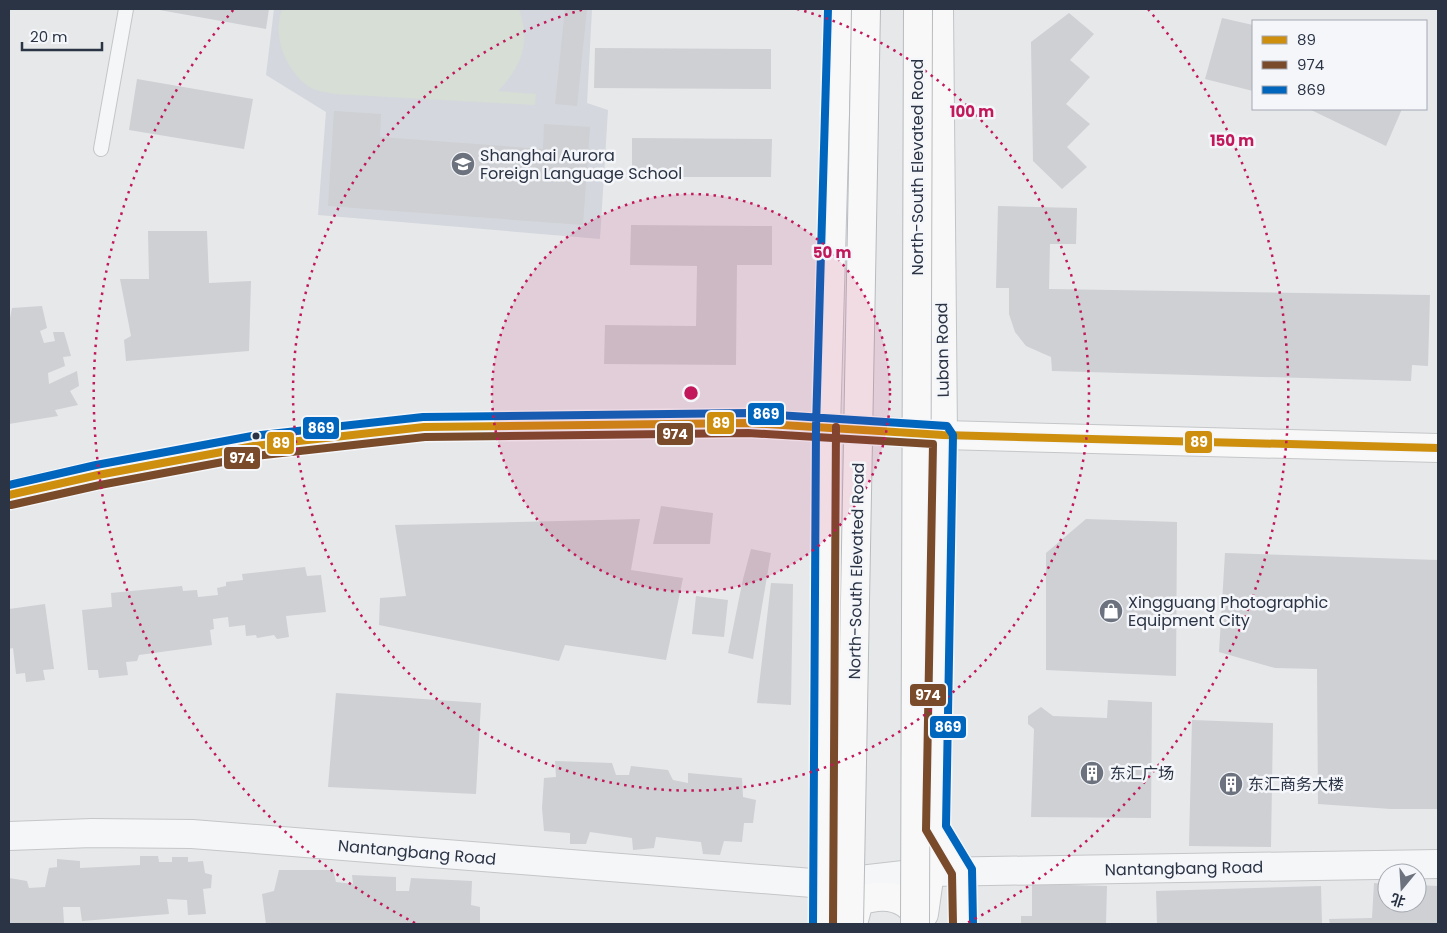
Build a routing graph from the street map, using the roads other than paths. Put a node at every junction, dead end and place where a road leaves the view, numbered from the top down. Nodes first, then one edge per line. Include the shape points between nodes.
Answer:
1 (126, 9) edge
2 (838, 9) edge
3 (866, 9) edge
4 (918, 9) edge
5 (939, 9) edge
6 (101, 149) dead end
7 (826, 427) junction
8 (943, 435) junction
9 (1438, 448) edge
10 (9, 495) edge
11 (916, 782) junction
12 (936, 828) junction
13 (9, 836) edge
14 (1438, 864) edge
15 (962, 871) junction
16 (930, 872) junction
17 (825, 884) junction
18 (823, 924) edge
19 (842, 924) edge
20 (851, 924) edge
21 (915, 924) edge
22 (922, 924) edge
23 (932, 924) edge
24 (962, 924) edge

1 - 6 lane
2 - 7 main road
3 - 20 main road, North-South Elevated Road, bridge
4 - 11 main road, North-South Elevated Road, bridge
5 - 8 main road, Luban Road
7 - 8 main road
7 - 10 main road via 748,423 424,427 254,446
7 - 17 main road
8 - 9 main road
8 - 12 main road, Luban Road
11 - 21 main road, North-South Elevated Road, bridge
11 - 23 main road, bridge
12 - 15 main road
12 - 16 main road, Luban Road
13 - 17 street, Nantangbang Road via 192,834
14 - 15 street, Nantangbang Road
15 - 16 street, Nantangbang Road
15 - 24 main road
16 - 17 street, Nantangbang Road
16 - 22 main road, Luban Road
17 - 18 main road
17 - 19 main road via 842,901
20 - 22 main road via 859,901 872,896 888,896 905,902 917,913

